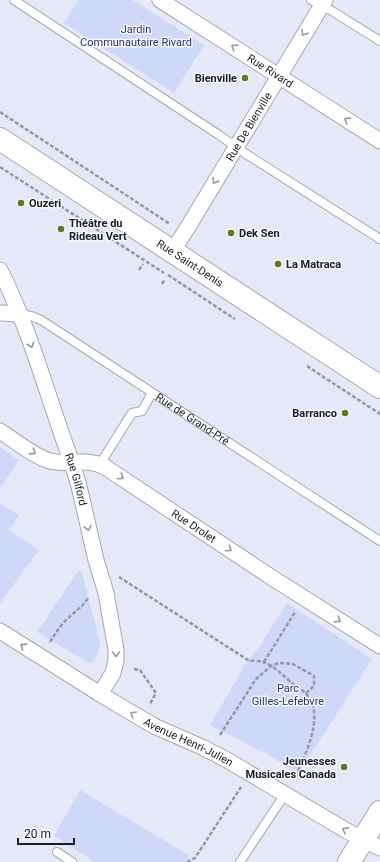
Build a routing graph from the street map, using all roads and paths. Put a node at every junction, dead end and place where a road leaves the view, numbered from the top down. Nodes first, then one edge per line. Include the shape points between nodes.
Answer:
1 (14, 0) edge
2 (160, 0) edge
3 (319, 2) edge
4 (380, 41) edge
5 (278, 76) junction
6 (0, 112) edge
7 (0, 139) edge
8 (380, 141) edge
9 (236, 147) junction
10 (0, 167) edge
11 (164, 219) dead end
12 (380, 239) edge
13 (172, 252) junction
14 (143, 264) dead end
15 (0, 270) edge
16 (139, 270) dead end
17 (166, 279) dead end
18 (162, 284) dead end
19 (0, 313) edge
20 (20, 314) junction
21 (238, 321) dead end
22 (302, 363) dead end
23 (380, 387) edge
24 (152, 393) junction
25 (380, 414) edge
26 (0, 431) edge
27 (72, 463) junction
28 (100, 464) junction
29 (380, 541) edge
30 (113, 573) dead end
31 (89, 597) dead end
32 (299, 606) dead end
33 (0, 631) edge
34 (50, 643) dead end
35 (380, 646) edge
36 (264, 662) junction
37 (271, 666) junction
38 (134, 669) dead end
39 (306, 693) junction
40 (100, 694) junction
41 (150, 704) dead end
42 (220, 735) dead end
43 (296, 776) dead end
44 (242, 785) dead end
45 (285, 794) junction
46 (380, 812) edge
47 (372, 843) edge
48 (58, 852) dead end
49 (72, 862) edge
50 (187, 862) edge
51 (240, 862) edge
52 (349, 862) edge

1 - 9 lane
5 -> 2 street, Rue Rivard
3 - 4 lane
3 -> 5 street, Rue De Bienville
8 -> 5 street, Rue Rivard
5 - 9 street, Rue De Bienville
6 - 11 path
7 - 13 main road, Rue Saint-Denis
9 - 12 lane
9 -> 13 street, Rue De Bienville
10 - 21 path, Rue Saint-Denis
13 - 23 main road, Rue Saint-Denis
14 - 16 path
15 - 20 street, Rue Gilford
17 - 18 path
19 - 20 street, Rue de Grand-Pré
20 - 24 lane, Rue de Grand-Pré via 41,320
20 -> 27 street, Rue Gilford
22 - 25 path
24 - 28 lane via 142,411 132,413
24 - 29 lane, Rue de Grand-Pré
26 -> 27 street, Rue Drolet via 41,458
27 - 28 street, Rue Drolet via 89,461
27 -> 40 street, Rue Gilford via 106,593 116,650 113,673
28 -> 35 street, Rue Drolet
30 - 36 path via 248,660
31 - 34 path via 84,605 67,619
32 - 36 path
40 -> 33 street, Avenue Henri-Julien
36 - 37 path
37 - 39 path via 297,689
37 - 39 path via 279,663 293,664 314,676 314,686
37 - 42 path via 256,679
38 - 41 path via 140,670 156,693
39 - 43 path via 315,714 314,725 309,746
45 -> 40 street, Avenue Henri-Julien via 204,748 154,726
44 - 50 path via 195,858
47 -> 45 street, Avenue Henri-Julien
45 - 51 lane
46 - 47 main road
47 - 52 main road
48 - 49 lane

